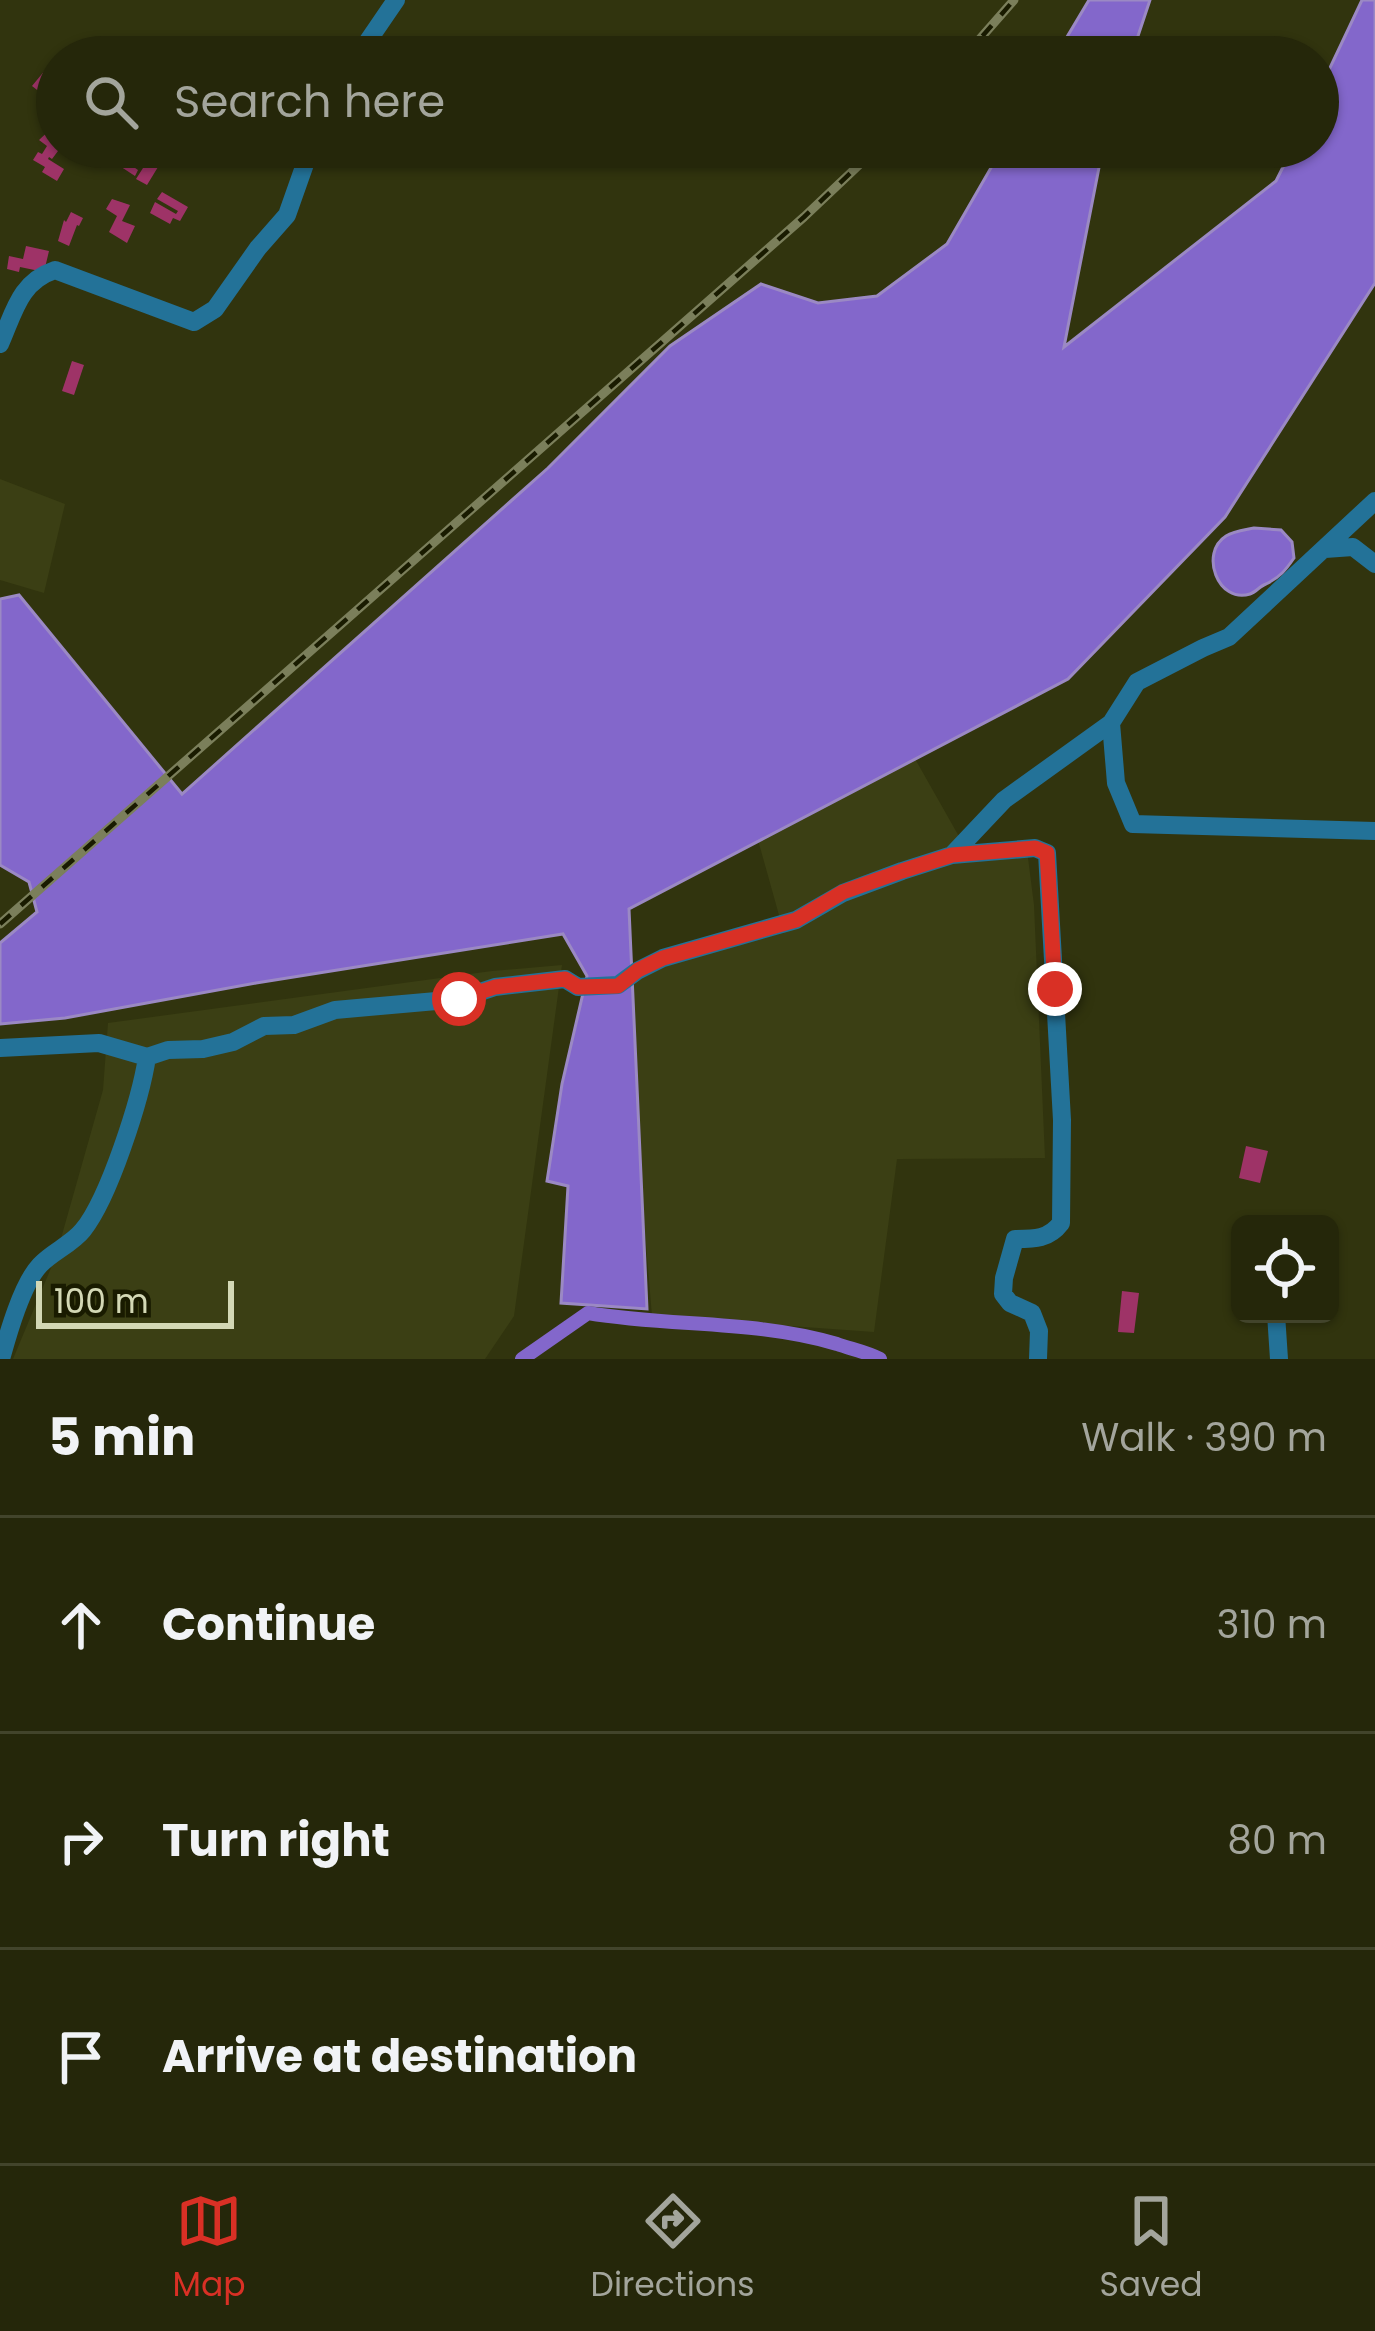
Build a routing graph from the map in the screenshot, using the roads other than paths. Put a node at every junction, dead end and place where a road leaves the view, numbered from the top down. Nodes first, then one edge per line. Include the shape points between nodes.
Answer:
1 (396, 0) edge
2 (371, 36) edge
3 (303, 168) edge
4 (0, 344) edge
5 (1375, 501) edge
6 (1325, 549) junction
7 (1375, 564) edge
8 (1111, 723) junction
9 (1375, 831) edge
10 (952, 855) junction
11 (0, 1048) edge
12 (148, 1057) junction
13 (1277, 1323) edge
14 (2, 1352) edge
15 (1038, 1359) edge
16 (1279, 1359) edge

1 - 2 street
3 - 4 street via 287,214 215,309 194,322 55,270 28,284
5 - 6 street
6 - 7 street via 1353,547
6 - 8 street via 1229,638 1137,682
8 - 9 street via 1116,783 1133,824
8 - 10 street via 1004,800
10 - 12 street via 843,892 796,920 663,958 618,986 578,987 565,979 335,1010 233,1042
10 - 15 street via 1047,853 1061,1223 1038,1239 1015,1239 1003,1294 1032,1313
11 - 12 street via 100,1043
12 - 14 street via 106,1188 83,1231 38,1266
13 - 16 street

